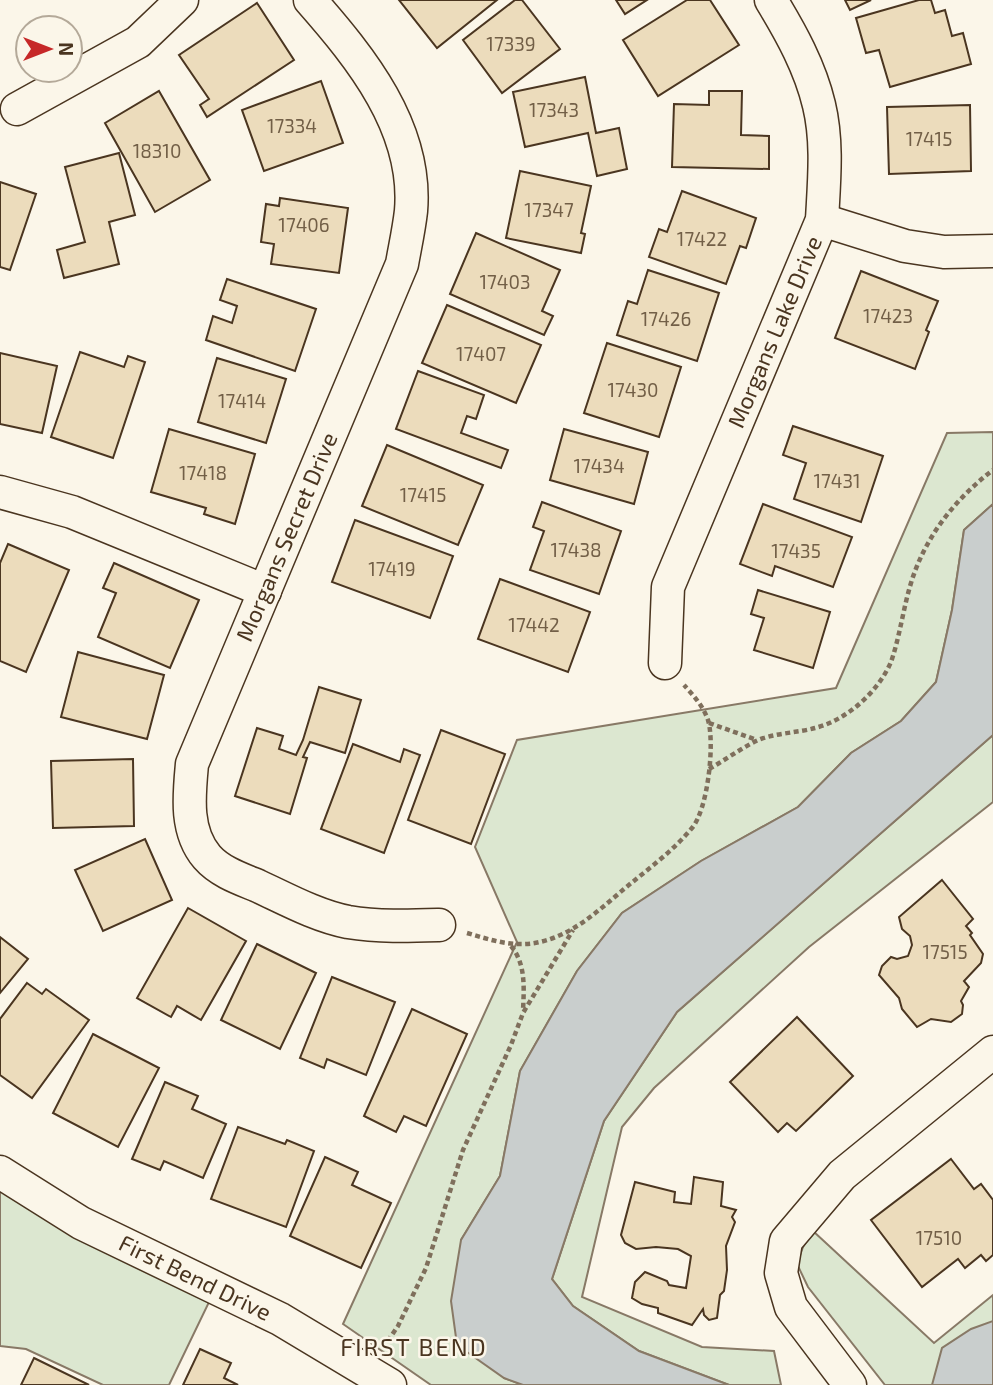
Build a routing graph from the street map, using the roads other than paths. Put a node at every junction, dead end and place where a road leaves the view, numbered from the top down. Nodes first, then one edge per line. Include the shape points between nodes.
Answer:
1 (182, 0) edge
2 (310, 0) edge
3 (771, 0) edge
4 (17, 109) dead end
5 (822, 220) junction
6 (993, 251) edge
7 (0, 492) edge
8 (265, 591) junction
9 (665, 663) road end
10 (439, 925) road end
11 (993, 1052) edge
12 (0, 1172) edge
13 (379, 1378) edge
14 (850, 1385) edge

1 - 4 street via 138,42
2 - 8 street, Morgans Secret Drive via 373,80 399,128 408,163 411,210 402,264
3 - 5 street, Morgans Lake Drive via 797,44 819,105 825,162
5 - 6 street via 905,246 944,252
5 - 9 street, Morgans Lake Drive via 668,587
7 - 8 street via 72,512
8 - 10 street, Morgans Secret Drive via 192,764 191,827 207,857 227,872 298,904 345,921
11 - 14 street via 842,1175 786,1241 781,1273 791,1307
12 - 13 street, First Bend Drive via 81,1223 281,1319

